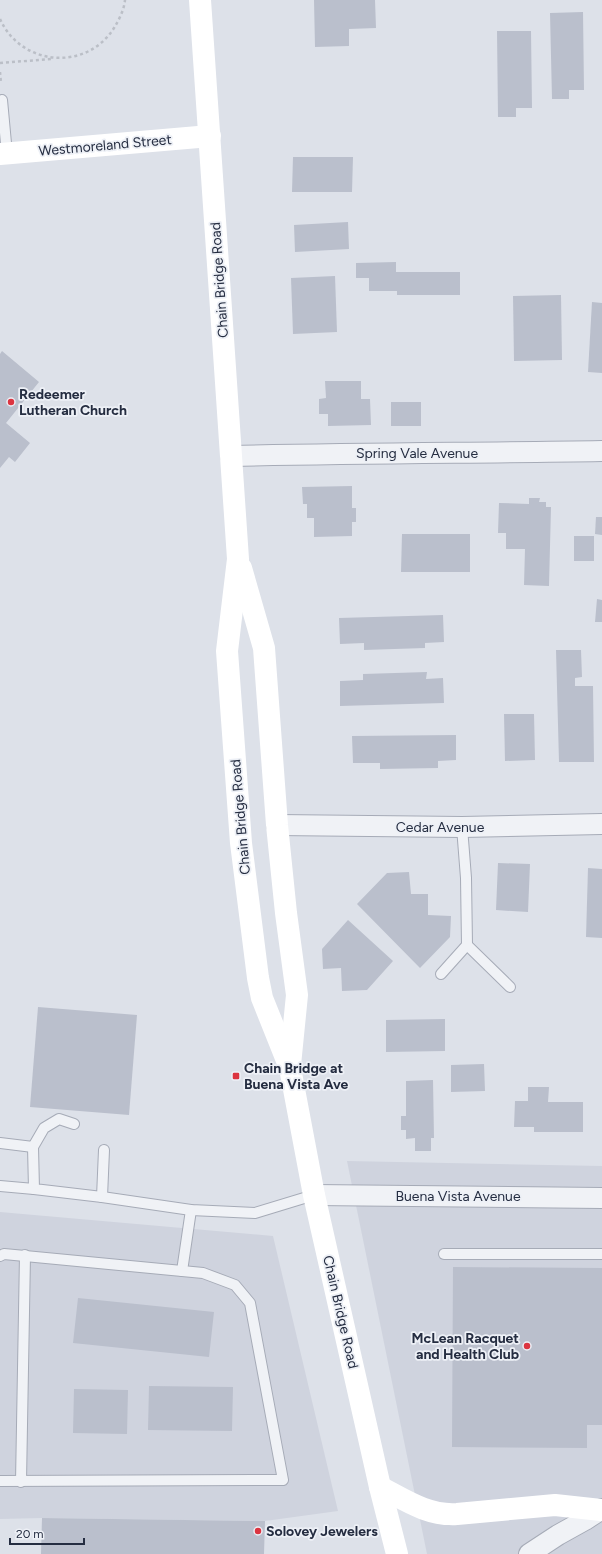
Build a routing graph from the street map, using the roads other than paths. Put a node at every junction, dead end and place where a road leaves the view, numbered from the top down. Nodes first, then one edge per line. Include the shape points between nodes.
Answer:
1 (200, 0) edge
2 (2, 100) dead end
3 (210, 136) junction
4 (4, 154) edge
5 (602, 452) edge
6 (231, 456) junction
7 (238, 560) junction
8 (602, 824) edge
9 (277, 825) junction
10 (462, 827) junction
11 (467, 945) junction
12 (441, 974) dead end
13 (510, 987) dead end
14 (290, 1068) junction
15 (74, 1124) dead end
16 (0, 1143) edge
17 (33, 1147) junction
18 (104, 1150) dead end
19 (0, 1186) edge
20 (34, 1189) junction
21 (314, 1195) junction
22 (102, 1197) junction
23 (602, 1198) edge
24 (192, 1210) junction
25 (444, 1254) dead end
26 (602, 1254) edge
27 (25, 1255) junction
28 (0, 1256) edge
29 (182, 1271) junction
30 (0, 1481) edge
31 (21, 1482) junction
32 (380, 1488) junction
33 (601, 1509) edge
34 (397, 1554) edge
35 (529, 1554) edge

1 - 3 main road, Chain Bridge Road
2 - 4 lane
3 - 4 main road, Westmoreland Street
3 - 6 main road, Chain Bridge Road
5 - 6 street, Spring Vale Avenue via 381,452
6 - 7 main road, Chain Bridge Road
7 - 9 main road, Chain Bridge Road via 264,648
7 - 14 main road, Chain Bridge Road via 227,651 241,843 262,998
8 - 10 street, Cedar Avenue
9 - 10 street, Cedar Avenue
9 - 14 main road, Chain Bridge Road via 297,995
10 - 11 lane
11 - 12 lane
11 - 13 lane
14 - 21 main road, Chain Bridge Road
15 - 17 lane via 60,1119 44,1128
16 - 17 lane
17 - 20 lane
18 - 22 lane
19 - 20 lane
20 - 22 lane
21 - 23 street, Buena Vista Avenue
21 - 24 lane via 255,1213
21 - 32 main road, Chain Bridge Road
22 - 24 lane
24 - 29 lane
25 - 26 lane
27 - 28 lane
27 - 29 lane
27 - 31 lane
29 - 31 lane via 203,1273 235,1284 250,1303 283,1480
30 - 31 lane
32 - 33 main road via 425,1510 441,1514 555,1505
32 - 34 main road, Chain Bridge Road
33 - 35 street

